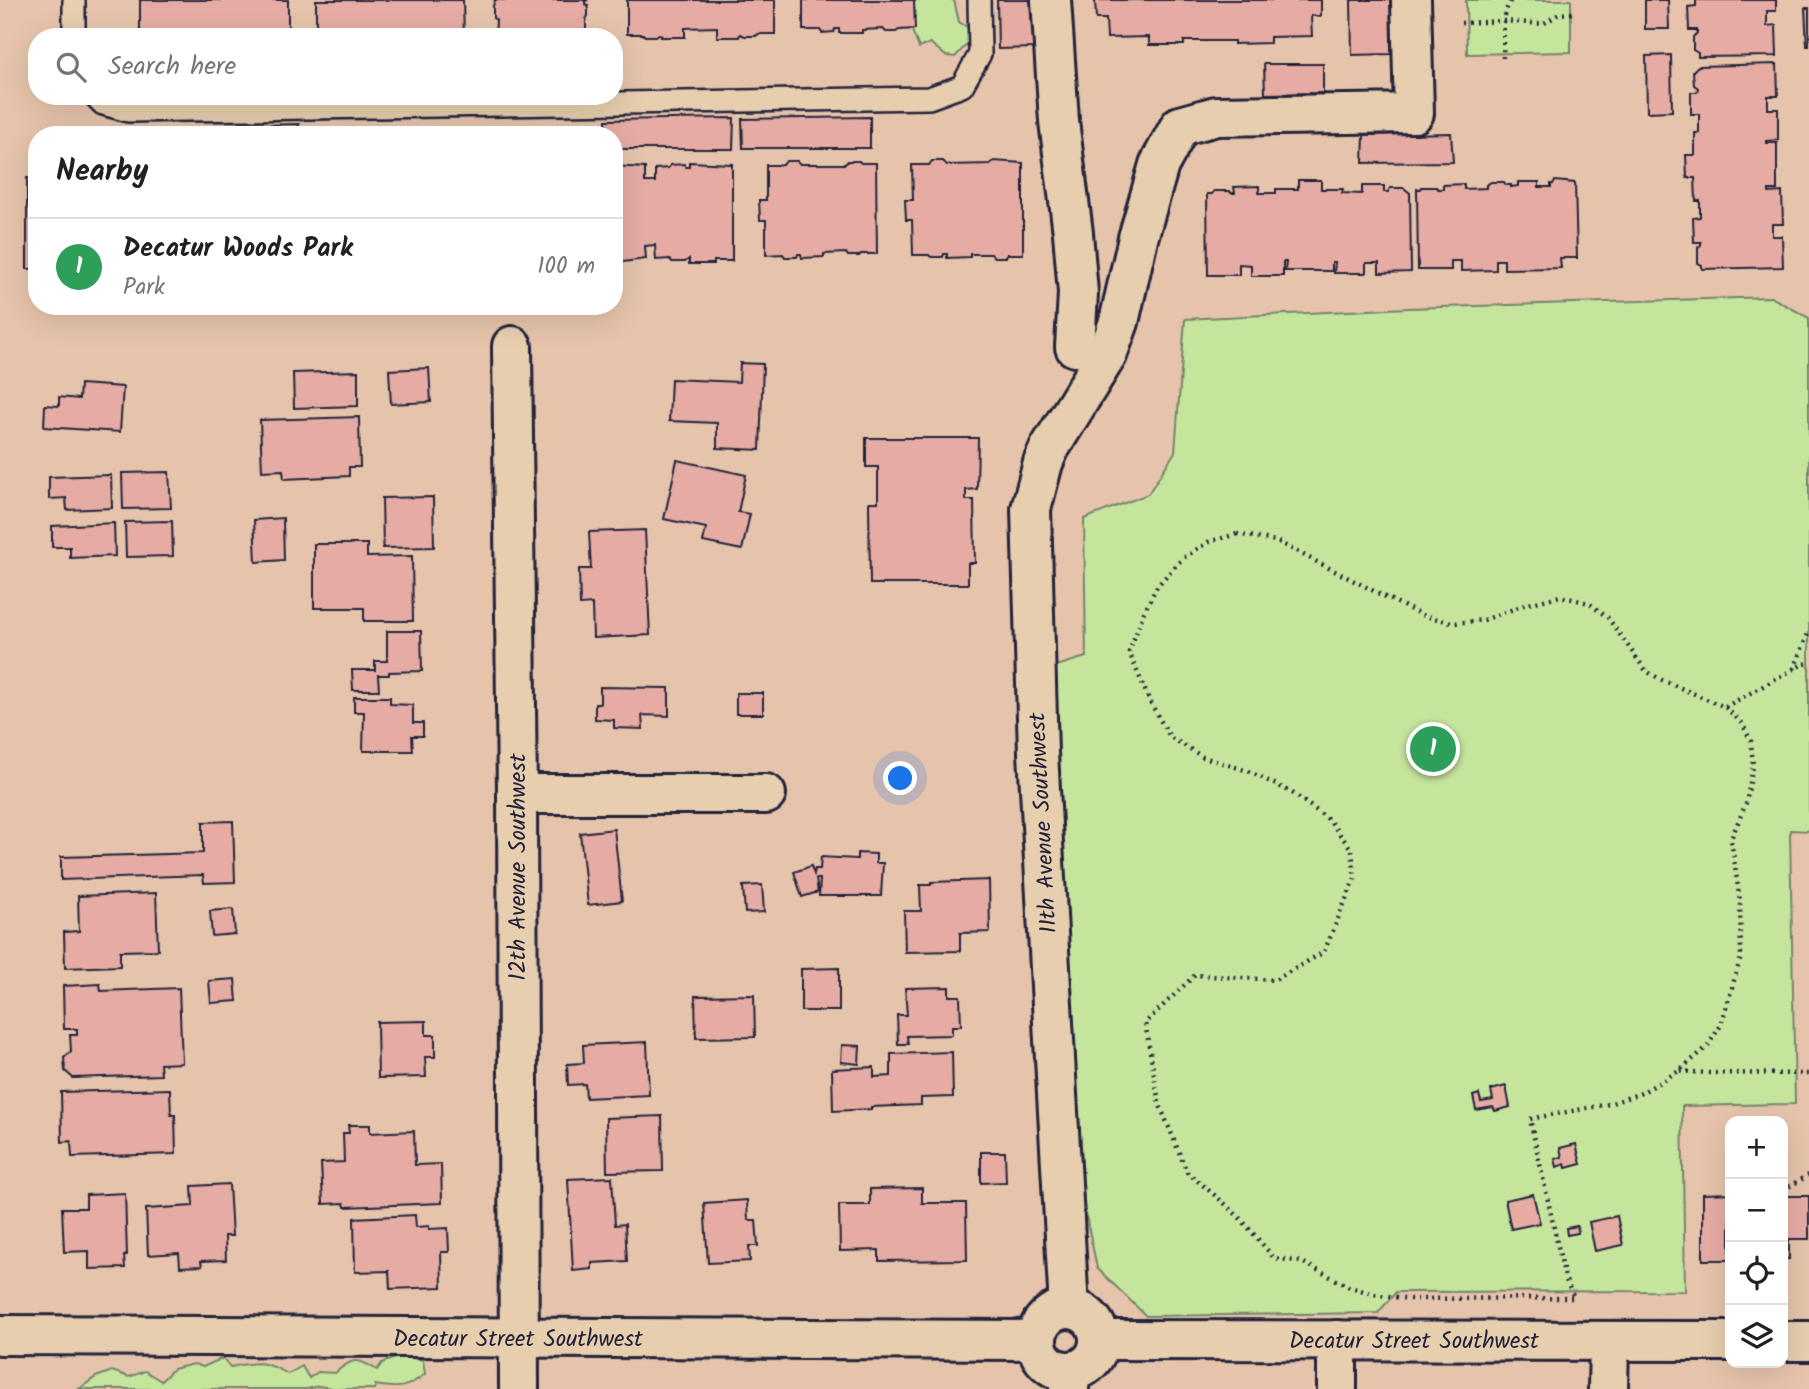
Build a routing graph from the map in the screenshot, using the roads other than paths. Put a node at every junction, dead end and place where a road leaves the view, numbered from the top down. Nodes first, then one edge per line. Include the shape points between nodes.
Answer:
1 (74, 0) edge
2 (979, 0) edge
3 (1051, 0) edge
4 (1411, 0) edge
5 (74, 28) edge
6 (623, 103) edge
7 (107, 105) edge
8 (498, 105) edge
9 (513, 346) dead end
10 (1091, 351) junction
11 (766, 793) dead end
12 (517, 794) junction
13 (1069, 1309) junction
14 (0, 1335) edge
15 (519, 1338) junction
16 (1037, 1340) junction
17 (1099, 1340) junction
18 (1337, 1340) junction
19 (1609, 1340) junction
20 (1725, 1341) edge
21 (1788, 1341) edge
22 (1809, 1341) edge
23 (1070, 1380) edge
24 (519, 1389) edge
25 (1337, 1389) edge
26 (1608, 1389) edge

1 - 5 lane
2 - 6 lane via 980,54 962,86 929,98
3 - 10 street via 1078,293
4 - 10 street, 11th Avenue Southwest via 1414,113 1216,116 1180,126 1159,164 1119,322
7 - 8 lane via 128,111
9 - 12 street, 12th Avenue Southwest
10 - 13 street, 11th Avenue Southwest via 1043,463 1031,509 1038,753
11 - 12 street
12 - 15 street, 12th Avenue Southwest
13 - 16 street via 1052,1313
13 - 17 street via 1089,1318
14 - 15 street, Decatur Street Southwest
15 - 16 street, Decatur Street Southwest
15 - 24 street, 12th Avenue Southwest
16 - 23 street via 1047,1364
17 - 18 street, Decatur Street Southwest
17 - 23 street via 1094,1357
18 - 19 street, Decatur Street Southwest
18 - 25 street
19 - 20 street, Decatur Street Southwest
19 - 26 street
21 - 22 street

